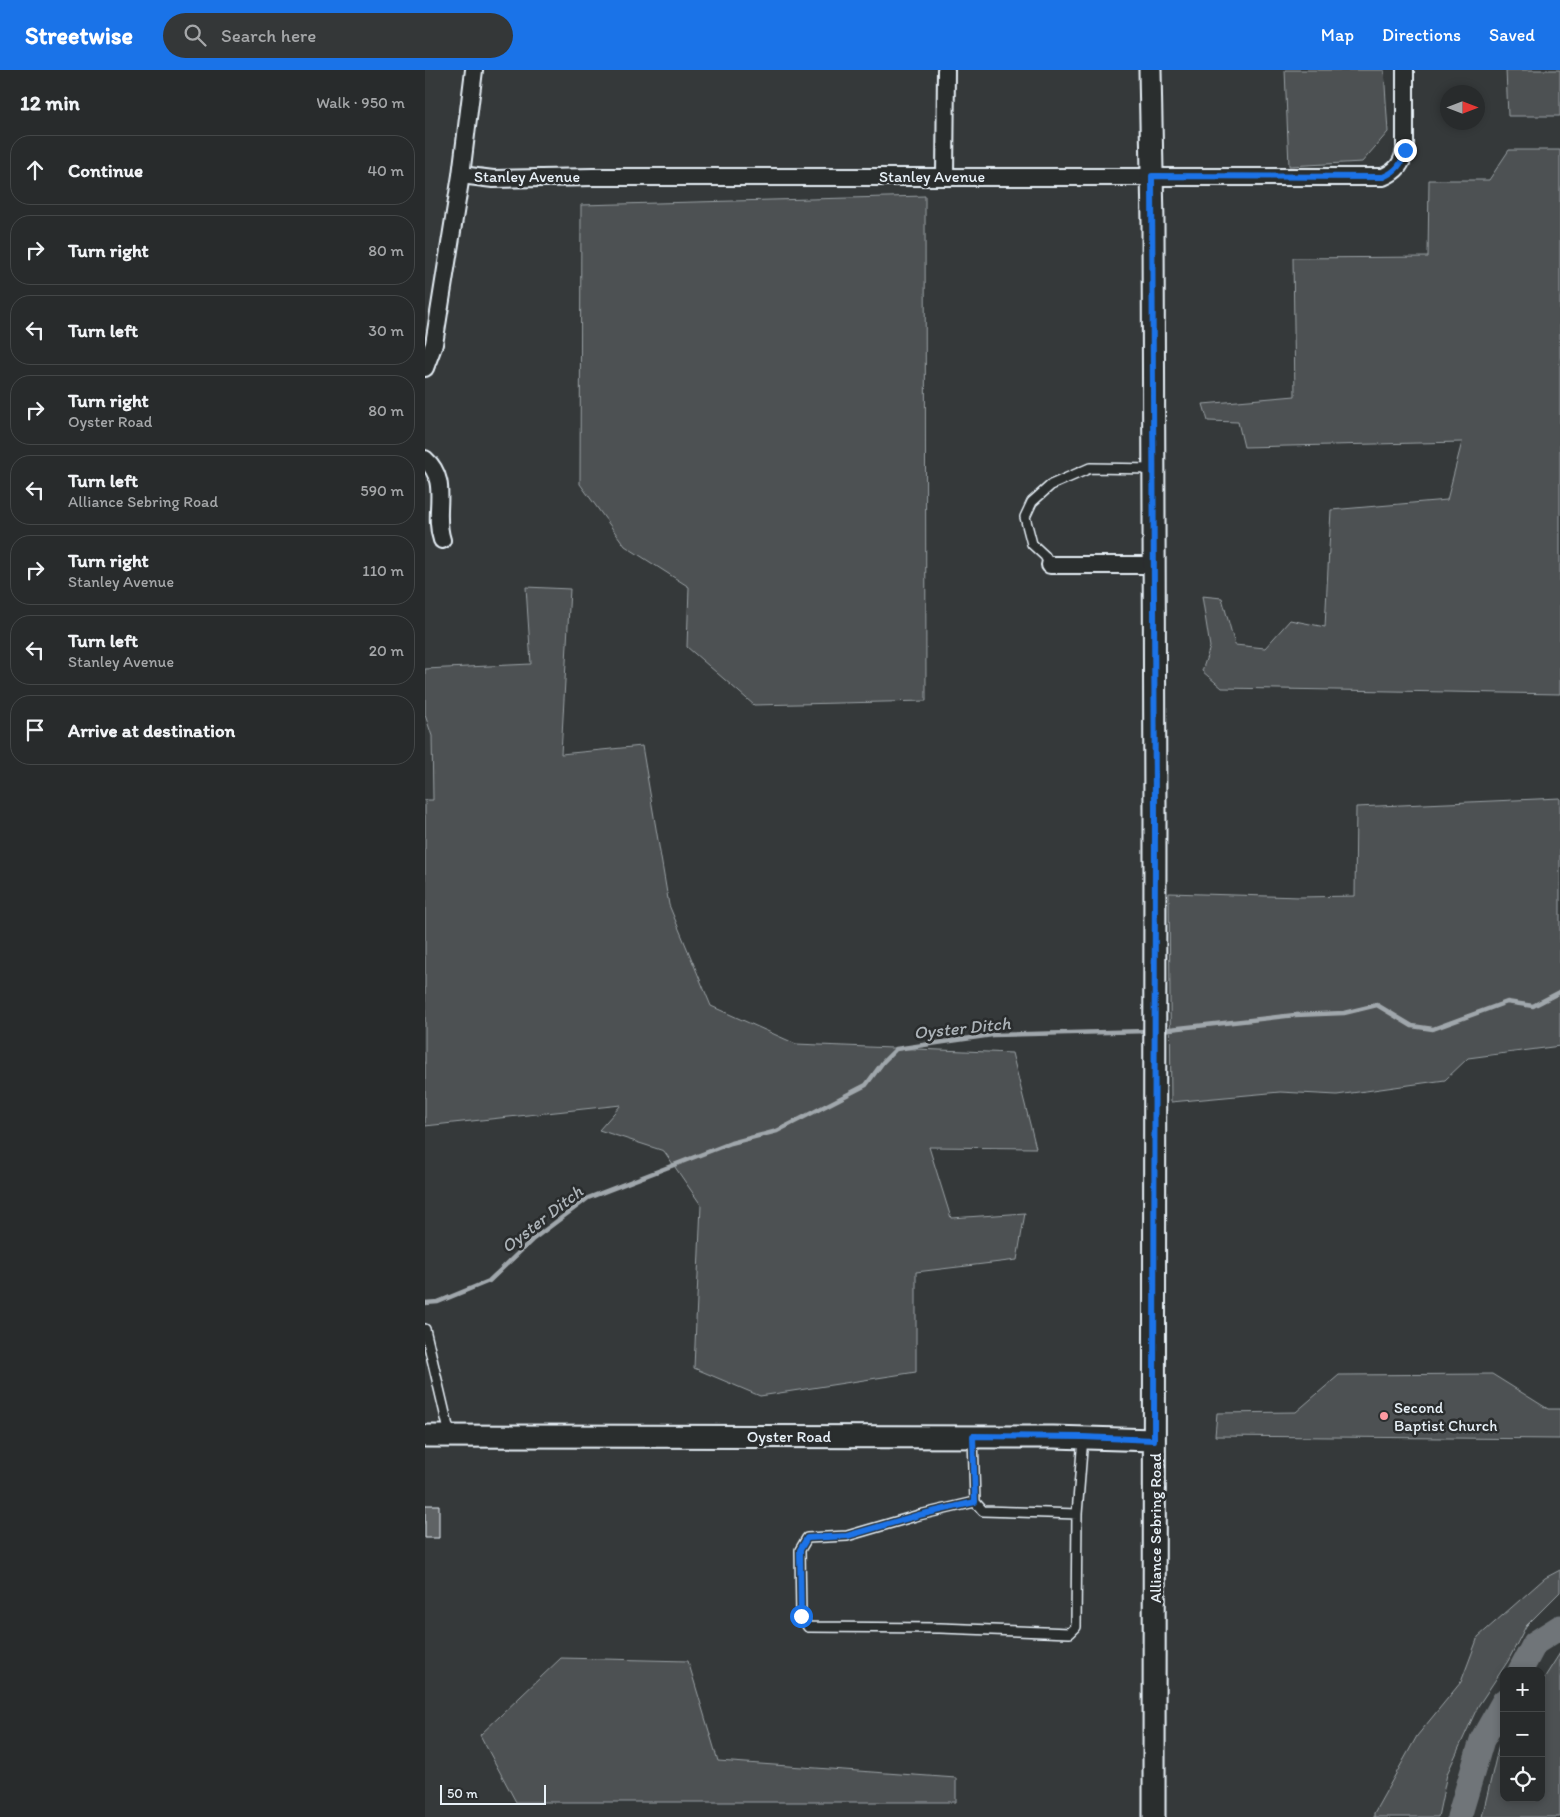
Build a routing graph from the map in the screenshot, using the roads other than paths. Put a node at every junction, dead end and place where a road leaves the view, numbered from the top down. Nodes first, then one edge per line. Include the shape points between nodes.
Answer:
1 (474, 70) edge
2 (946, 70) edge
3 (1151, 70) edge
4 (1405, 70) edge
5 (461, 175) junction
6 (945, 176) junction
7 (1152, 176) junction
8 (425, 368) edge
9 (425, 459) edge
10 (1154, 469) junction
11 (442, 540) dead end
12 (1051, 565) joint
13 (1154, 565) junction
14 (425, 1329) edge
15 (425, 1436) edge
16 (450, 1436) junction
17 (973, 1436) junction
18 (1083, 1437) junction
19 (1154, 1440) junction
20 (975, 1502) junction
21 (1077, 1514) junction
22 (1154, 1817) edge

1 - 5 street
2 - 6 street
3 - 7 street, Alliance Sebring Road
4 - 7 street, Stanley Avenue via 1403,160 1392,173 1383,177
5 - 6 street, Stanley Avenue via 493,179
5 - 8 street via 434,344
6 - 7 street, Stanley Avenue
7 - 10 street, Alliance Sebring Road
9 - 11 street via 439,480 439,531
10 - 12 lane via 1090,468 1051,485 1033,502 1025,516 1032,544
10 - 13 street, Alliance Sebring Road
12 - 13 street
13 - 19 street, Alliance Sebring Road
14 - 16 lane
15 - 16 street, Oyster Road
16 - 17 street, Oyster Road
17 - 18 street, Oyster Road
17 - 20 lane
18 - 19 street, Oyster Road
18 - 21 lane
19 - 22 street, Alliance Sebring Road
20 - 21 lane via 983,1510
20 - 21 lane via 847,1536 807,1538 800,1550 801,1616 807,1627 1070,1633 1076,1627

